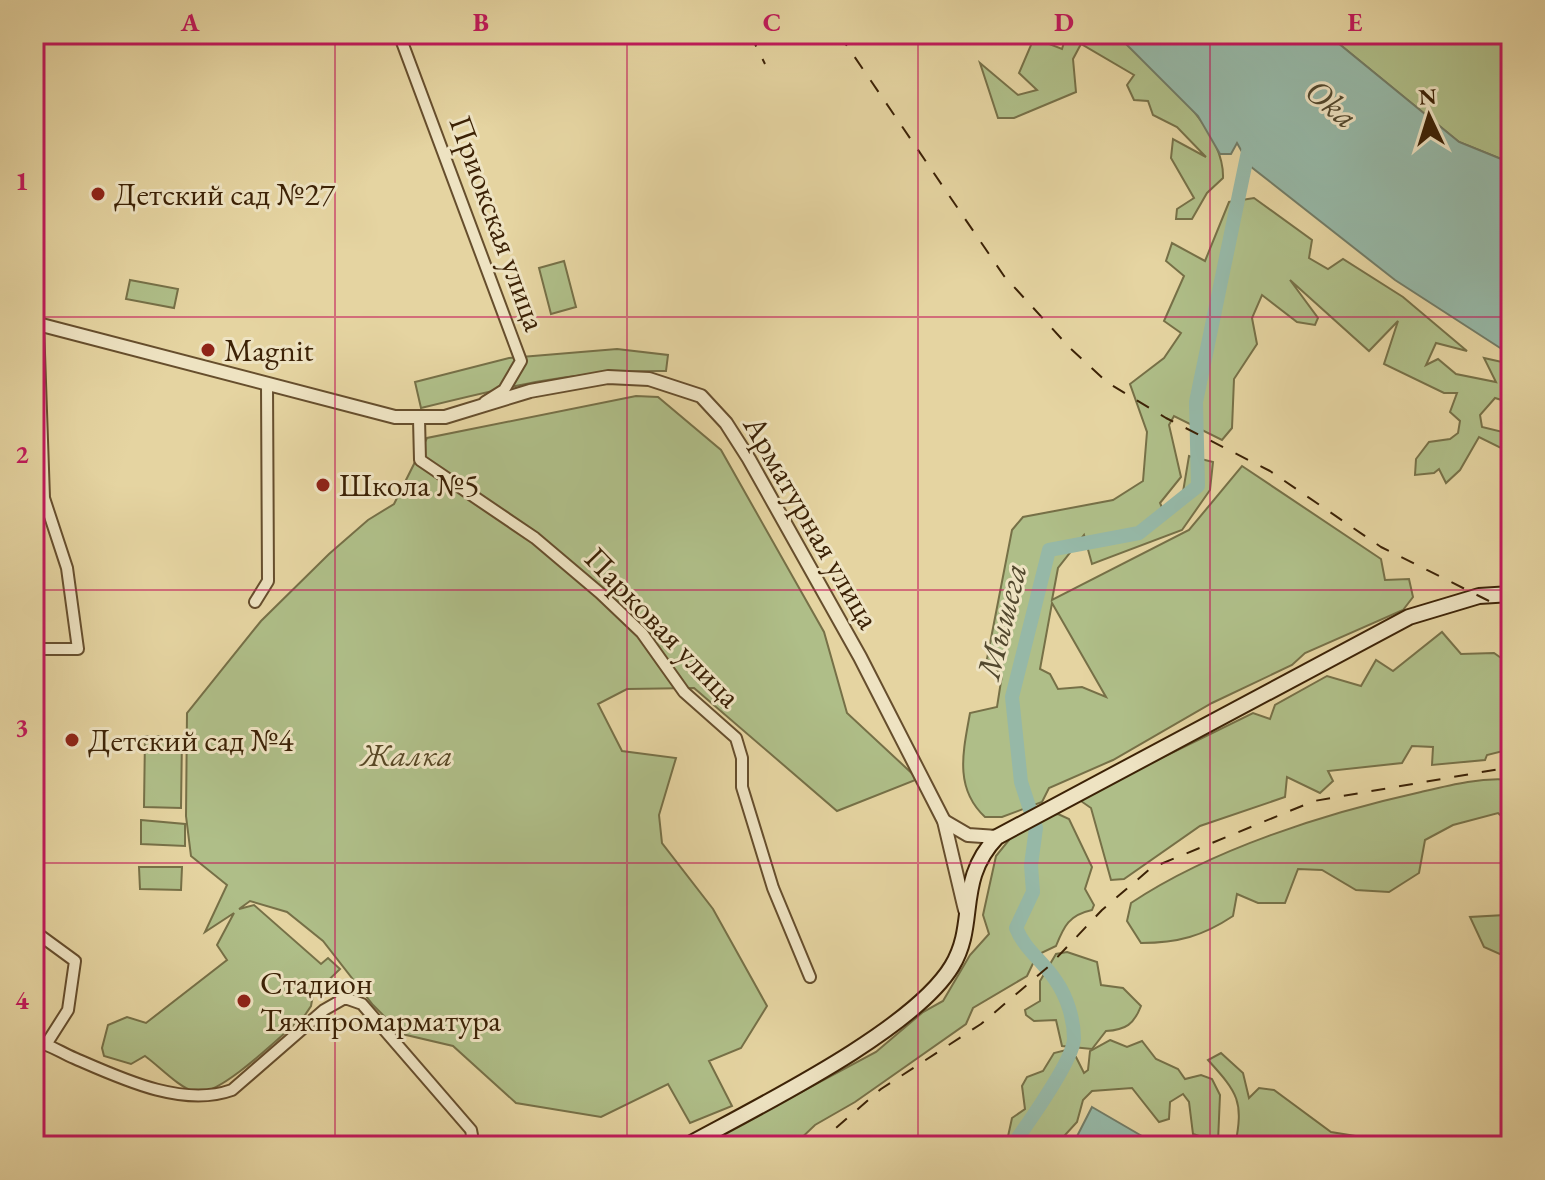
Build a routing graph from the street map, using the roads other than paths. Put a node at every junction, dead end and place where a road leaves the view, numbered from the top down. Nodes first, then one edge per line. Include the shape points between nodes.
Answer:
1 (399, 34) edge
2 (36, 324) edge
3 (267, 384) junction
4 (470, 412) junction
5 (419, 419) junction
6 (1511, 594) edge
7 (255, 602) dead end
8 (34, 649) edge
9 (944, 821) junction
10 (997, 837) junction
11 (965, 910) junction
12 (34, 931) edge
13 (810, 977) dead end
14 (34, 1041) edge
15 (47, 1043) junction
16 (474, 1146) edge
17 (686, 1146) edge

1 - 4 street, Приокская улица via 521,361 504,390
2 - 3 street, Арматурная улица
2 - 8 street via 44,498 67,568 78,649
3 - 5 street, Арматурная улица via 368,412
3 - 7 street via 268,581
4 - 5 street, Арматурная улица
4 - 9 street, Арматурная улица via 530,391 608,377 649,379 701,396 749,459
5 - 13 street, Парковая улица via 420,460 535,538 600,593 642,633 684,692 736,738 742,787 773,888
6 - 10 main road via 1479,596 1418,613
9 - 10 street via 968,835
9 - 11 street, Арматурная улица
10 - 11 main road via 975,867
11 - 17 main road via 957,956 929,993 855,1050
12 - 15 street via 75,961 68,1010
14 - 15 street
15 - 16 street via 119,1077 170,1092 217,1096 232,1090 345,998 362,1004 392,1038 471,1130

